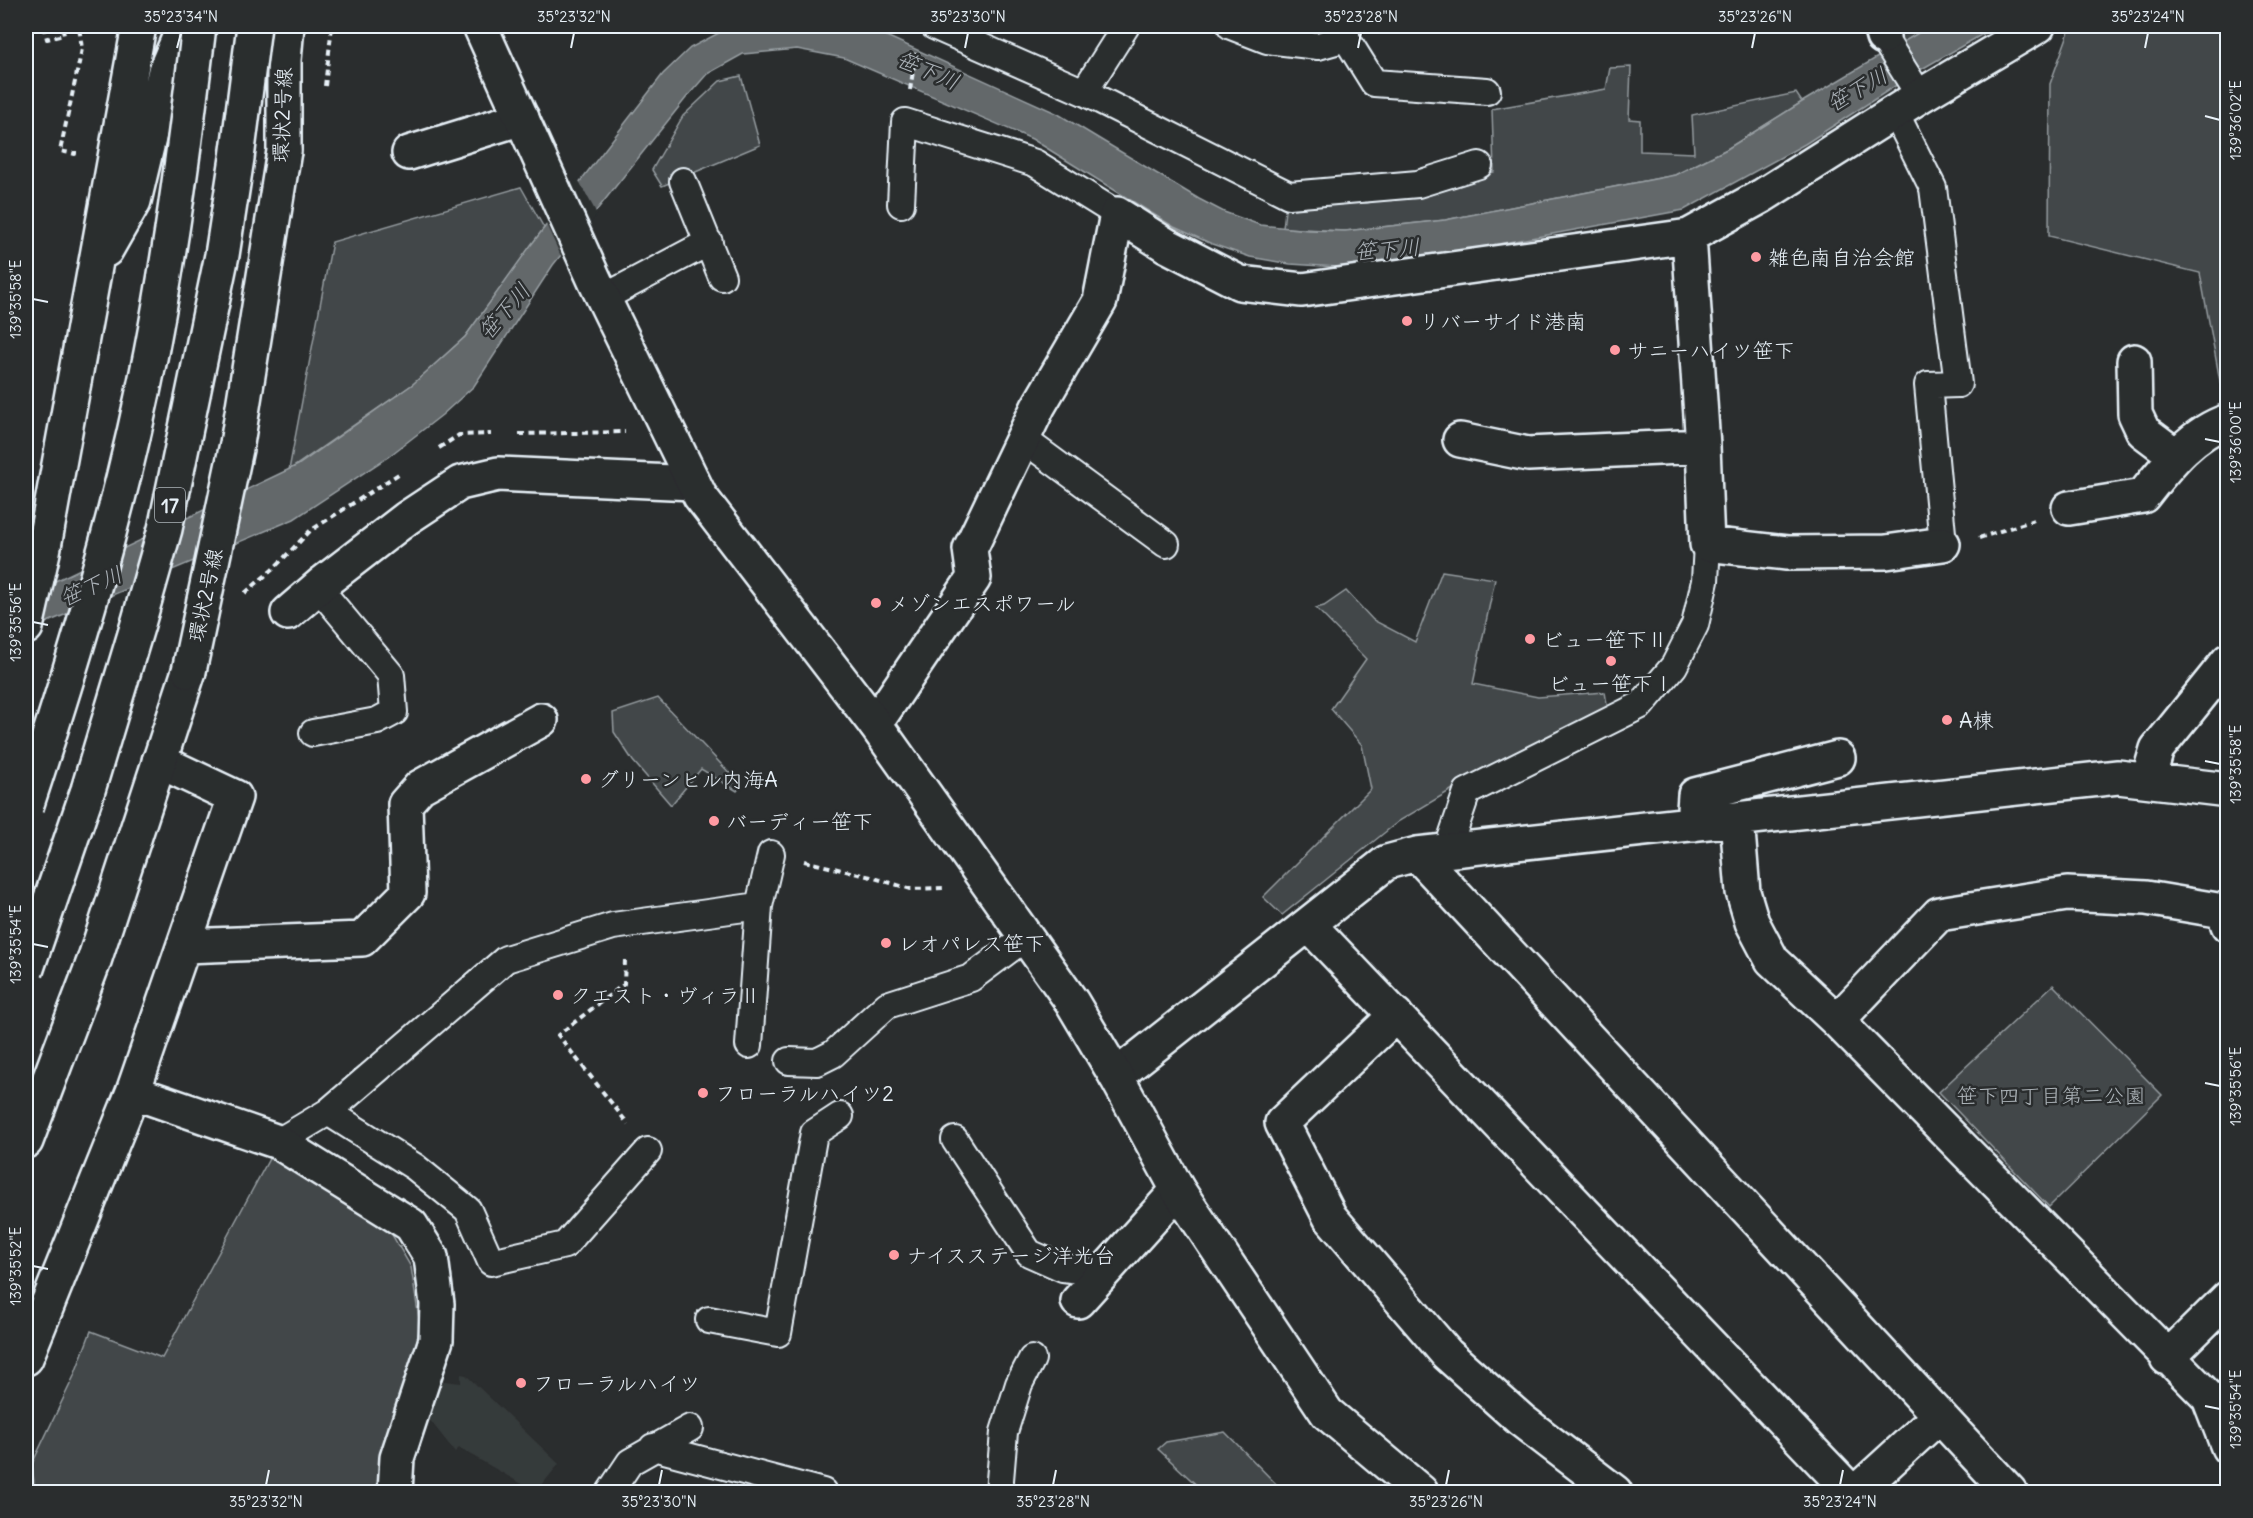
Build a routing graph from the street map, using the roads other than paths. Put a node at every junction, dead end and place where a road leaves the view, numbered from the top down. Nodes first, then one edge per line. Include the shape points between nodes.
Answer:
1 (139, 26) edge
2 (184, 26) edge
3 (200, 26) edge
4 (254, 26) edge
5 (287, 26) edge
6 (480, 26) edge
7 (934, 26) edge
8 (1126, 26) edge
9 (1232, 26) edge
10 (2038, 26) edge
11 (1882, 31) edge
12 (1346, 32) edge
13 (1487, 91) dead end
14 (1084, 92) junction
15 (1910, 98) junction
16 (522, 118) junction
17 (409, 153) dead end
18 (1479, 165) dead end
19 (683, 181) dead end
20 (901, 204) dead end
21 (1117, 214) junction
22 (1689, 236) junction
23 (709, 242) junction
24 (93, 273) junction
25 (722, 277) dead end
26 (600, 289) junction
27 (2134, 362) dead end
28 (2228, 421) edge
29 (1023, 439) junction
30 (1460, 440) dead end
31 (1703, 446) junction
32 (2175, 455) junction
33 (693, 483) junction
34 (2069, 508) road end
35 (1166, 544) dead end
36 (1707, 544) junction
37 (1943, 544) joint
38 (318, 587) junction
39 (288, 612) dead end
40 (26, 627) edge
41 (2228, 661) edge
42 (541, 720) dead end
43 (875, 724) junction
44 (313, 733) dead end
45 (1838, 758) dead end
46 (159, 762) junction
47 (2148, 780) junction
48 (2228, 790) edge
49 (26, 807) edge
50 (1737, 819) junction
51 (1694, 824) junction
52 (1432, 852) junction
53 (771, 854) road end
54 (759, 906) junction
55 (2228, 924) edge
56 (1309, 925) junction
57 (1026, 937) junction
58 (184, 946) junction
59 (26, 970) edge
60 (1396, 1015) junction
61 (1837, 1021) junction
62 (749, 1045) dead end
63 (789, 1061) dead end
64 (1116, 1076) junction
65 (133, 1092) junction
66 (328, 1112) junction
67 (840, 1116) dead end
68 (955, 1140) dead end
69 (26, 1142) edge
70 (278, 1142) junction
71 (648, 1151) road end
72 (1178, 1190) junction
73 (1103, 1273) junction
74 (2228, 1298) edge
75 (1078, 1301) dead end
76 (709, 1320) dead end
77 (26, 1358) edge
78 (2167, 1358) junction
79 (1032, 1359) dead end
80 (1938, 1417) junction
81 (690, 1428) dead end
82 (653, 1447) junction
83 (2228, 1447) edge
84 (395, 1492) edge
85 (610, 1492) edge
86 (823, 1492) edge
87 (999, 1492) edge
88 (1421, 1492) edge
89 (1615, 1492) edge
90 (1851, 1492) edge
91 (1856, 1492) edge
92 (2010, 1492) edge

1 - 24 street
2 - 24 street via 165,71 134,201
3 - 49 street, bridge via 151,354 85,622
4 - 59 street, 環状2号線 / 17, bridge via 222,255 165,529 88,790
5 - 46 street, 環状2号線, bridge via 284,151 237,444 189,671
6 - 16 street
7 - 14 lane
8 - 14 lane
9 - 12 lane via 1267,40 1318,46
10 - 15 street
11 - 15 lane
12 - 13 lane via 1374,83
14 - 18 lane via 1289,195 1418,184
15 - 22 street via 1762,196
15 - 37 lane via 1933,188 1958,384 1928,386
16 - 17 street
16 - 26 street
19 - 23 lane
20 - 21 lane via 905,122 1035,163
21 - 22 street via 1240,283 1302,290
21 - 29 street via 1100,301
22 - 31 street
23 - 25 lane
23 - 26 lane
24 - 40 street
26 - 33 street
27 - 32 street via 2135,414 2143,431
28 - 32 street
29 - 35 lane
29 - 43 street via 970,549 974,578
30 - 31 street via 1528,454
31 - 36 street
32 - 34 street via 2144,496
33 - 38 street via 498,474 475,478 460,483 407,518
33 - 43 street
36 - 37 street via 1798,553 1886,552
36 - 52 lane via 1705,581 1695,625 1674,666 1641,705 1467,792
38 - 39 street
38 - 44 lane via 391,675 394,712 377,721
41 - 47 street via 2157,749
42 - 58 street via 420,787 405,804 408,893 362,939
43 - 57 street
45 - 51 street via 1695,795
46 - 58 street via 235,797
46 - 69 street, 環状2号線 via 94,961
47 - 48 street
47 - 50 street via 2118,777
50 - 51 street
50 - 61 street via 1743,891 1752,922 1772,960
51 - 52 street
52 - 56 street via 1387,862
52 - 80 street
53 - 54 lane
54 - 62 lane
54 - 66 lane via 613,926 506,959
55 - 61 street via 2223,911 2146,898 2067,894 1938,914
56 - 60 street
56 - 64 street
57 - 63 lane via 971,978 887,1005 833,1054 817,1062
57 - 64 street via 1072,1002
58 - 65 street
60 - 89 street via 1282,1122 1330,1217 1447,1354 1521,1420
60 - 90 street
61 - 78 street
64 - 72 street
65 - 70 street
65 - 77 street
66 - 70 lane
66 - 71 lane via 415,1167 468,1210 491,1262 565,1245
67 - 76 lane via 814,1133 778,1333
68 - 73 lane via 1029,1253 1064,1268
70 - 84 street via 411,1224 431,1257 437,1304 436,1340 397,1458
72 - 73 street
72 - 88 street via 1327,1413
73 - 75 street
74 - 78 street
78 - 83 street via 2209,1398
79 - 87 lane via 1019,1384 1004,1432
80 - 91 street
80 - 92 street
81 - 82 lane
82 - 85 lane via 630,1462
82 - 86 lane

